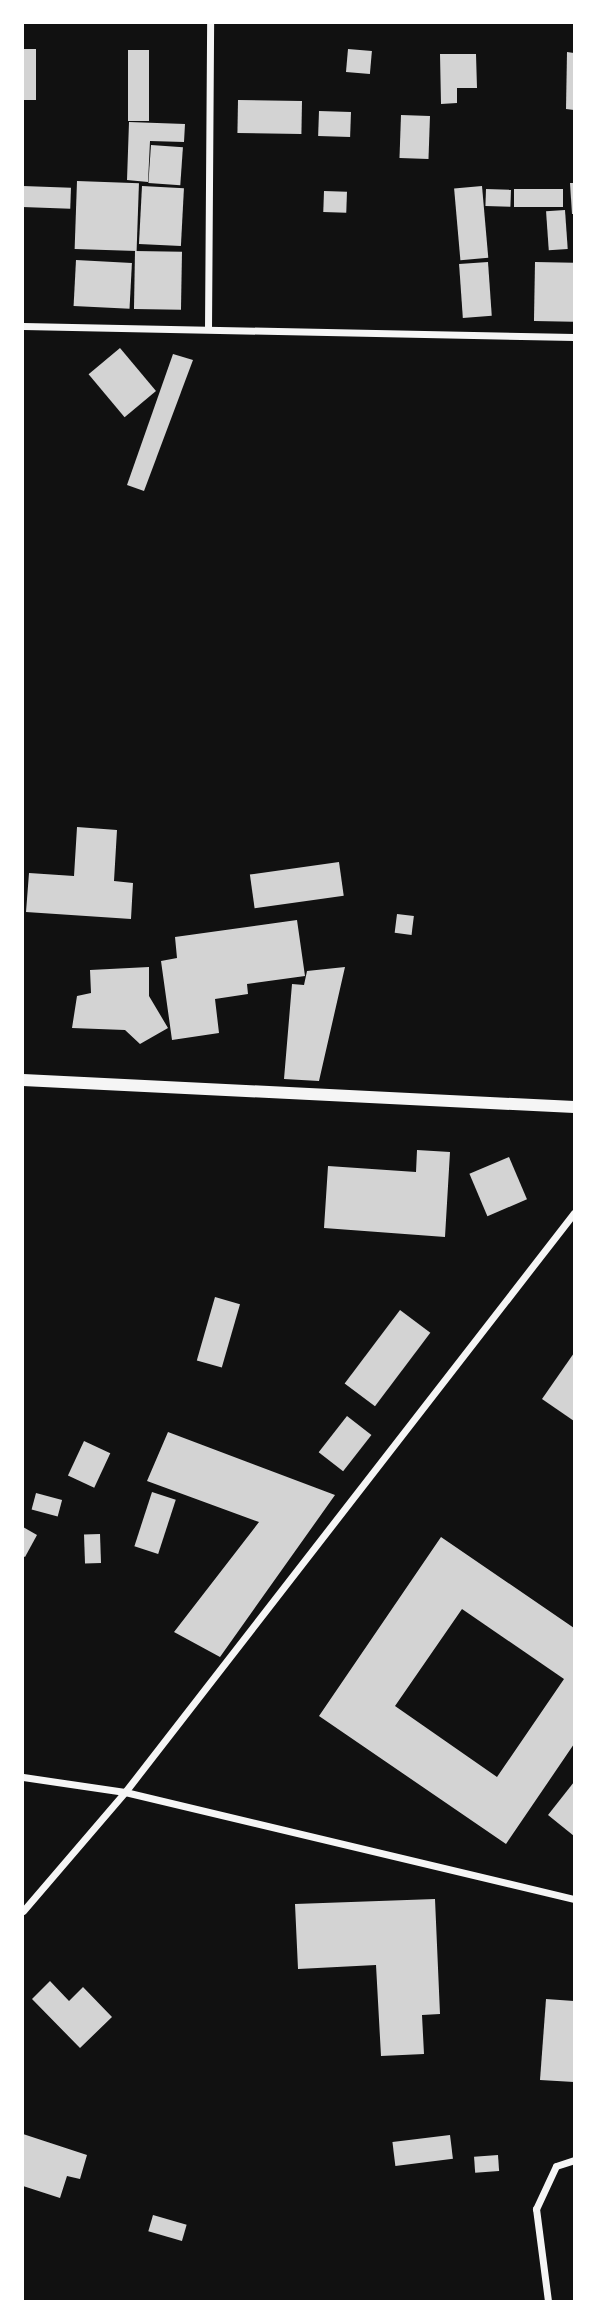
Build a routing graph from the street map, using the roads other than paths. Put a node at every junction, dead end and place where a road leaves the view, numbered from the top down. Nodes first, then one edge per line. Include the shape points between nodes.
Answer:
1 (210, 23) edge
2 (23, 326) edge
3 (208, 329) junction
4 (574, 337) edge
5 (23, 1080) edge
6 (574, 1107) edge
7 (574, 1213) edge
8 (23, 1777) edge
9 (125, 1792) junction
10 (574, 1899) edge
11 (23, 1910) edge
12 (574, 2160) edge
13 (548, 2301) edge

1 - 3 street
2 - 3 street
3 - 4 street
5 - 6 street
7 - 9 street
8 - 9 street
9 - 10 street
9 - 11 street
12 - 13 street via 556,2166 536,2209

